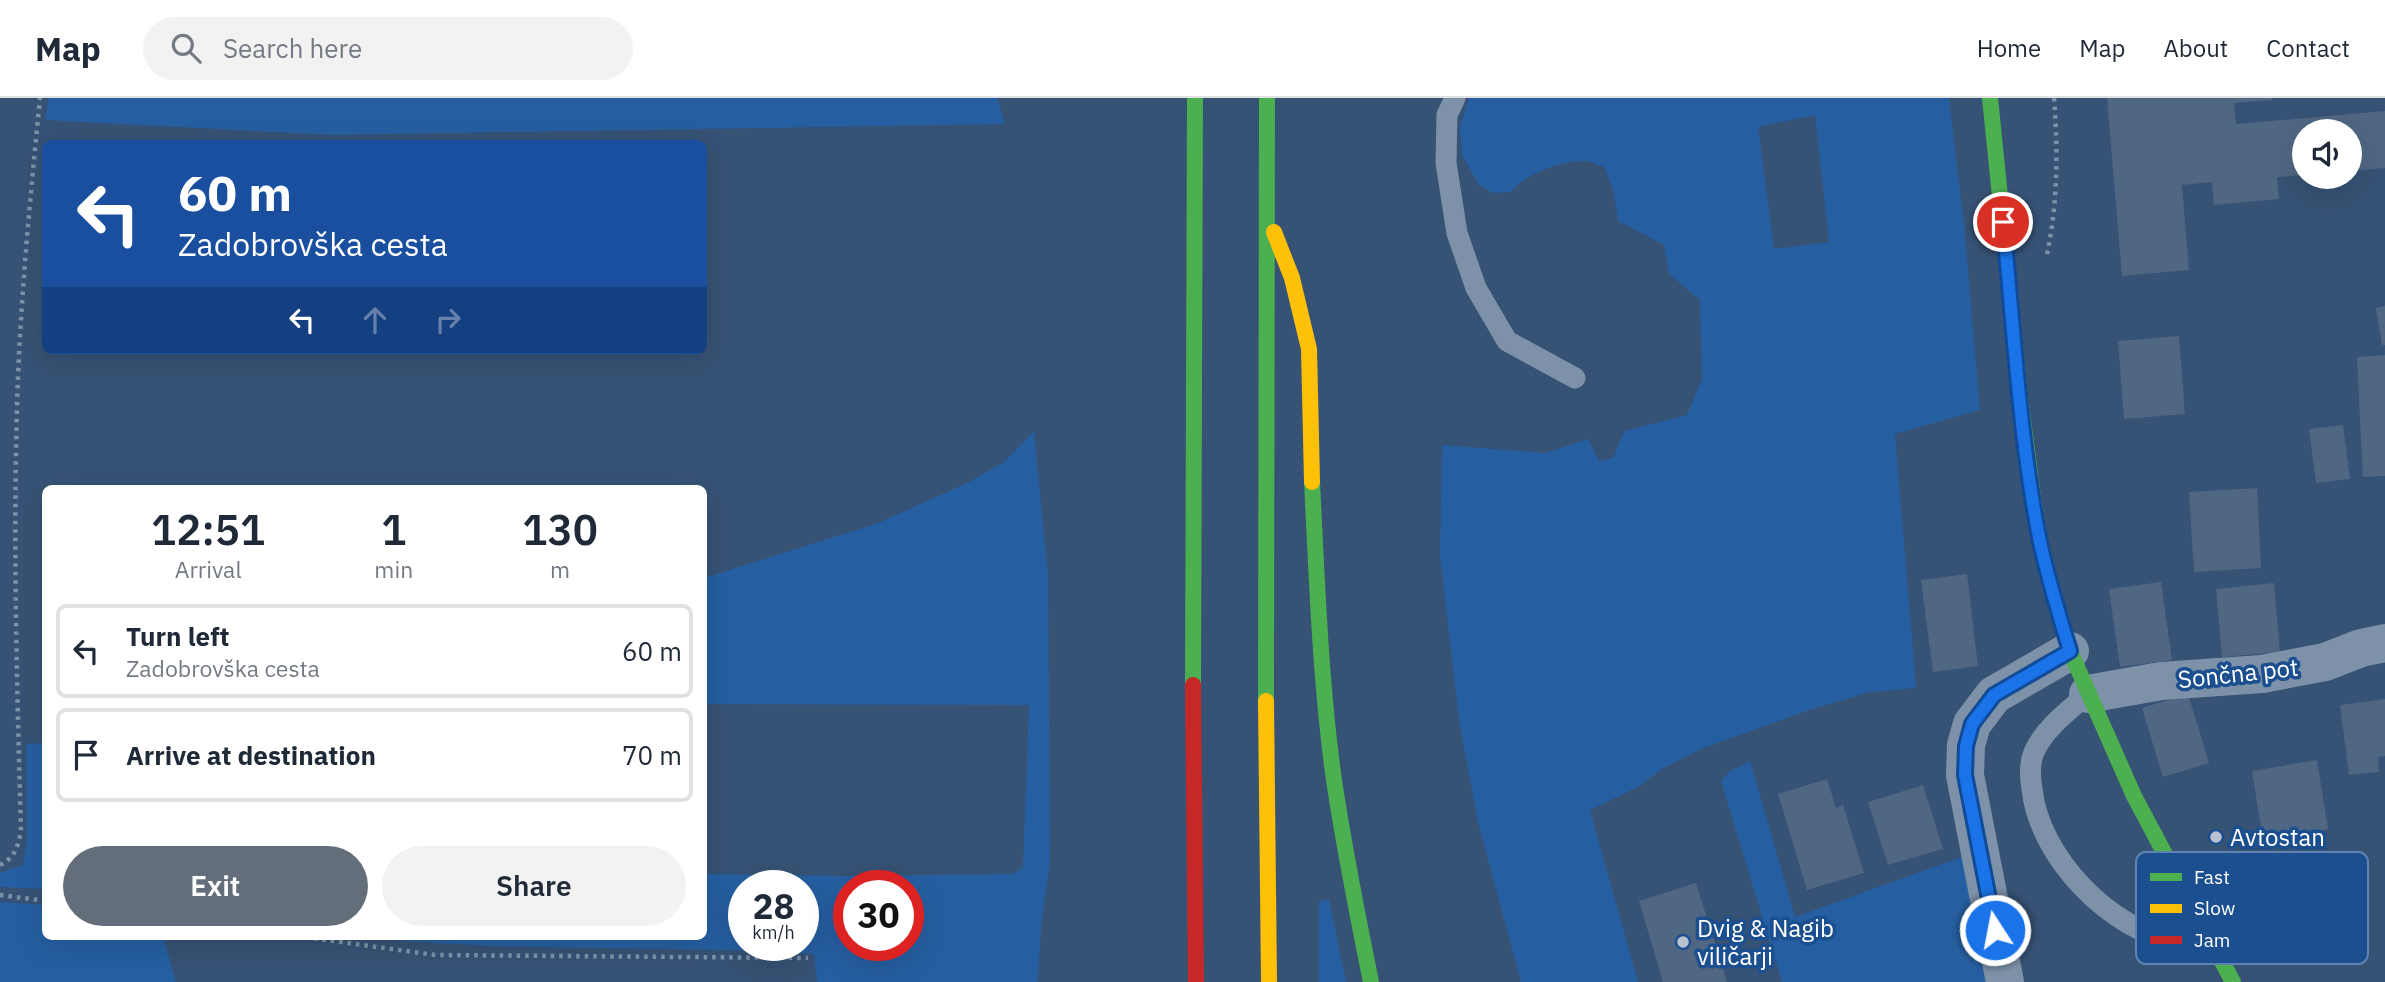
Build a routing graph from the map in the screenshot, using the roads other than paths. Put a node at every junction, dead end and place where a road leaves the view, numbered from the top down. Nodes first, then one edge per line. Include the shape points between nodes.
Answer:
1 (1195, 98) edge
2 (1267, 98) edge
3 (1990, 98) edge
4 (1450, 102) edge
5 (1266, 214) junction
6 (1575, 378) dead end
7 (2385, 643) edge
8 (2070, 651) junction
9 (2088, 694) junction
10 (2163, 852) edge
11 (2136, 926) edge
12 (2223, 964) edge
13 (1196, 982) edge
14 (1269, 982) edge
15 (1371, 982) edge
16 (2005, 982) edge
17 (2233, 982) edge

1 - 13 main road via 1192,579
2 - 5 main road
3 - 8 main road via 2033,497 2047,571
4 - 6 lane via 1447,163 1457,233 1476,288 1507,341
5 - 14 main road
5 - 15 main road via 1293,278 1309,349 1322,672 1343,838
7 - 9 street, Sončna pot via 2325,662 2262,674 2161,681
8 - 9 main road
8 - 16 street via 1994,695 1972,724 1966,746 1965,775
9 - 10 main road
9 - 11 lane via 2047,731 2033,754 2034,806 2047,840 2069,871 2090,895
12 - 17 main road

